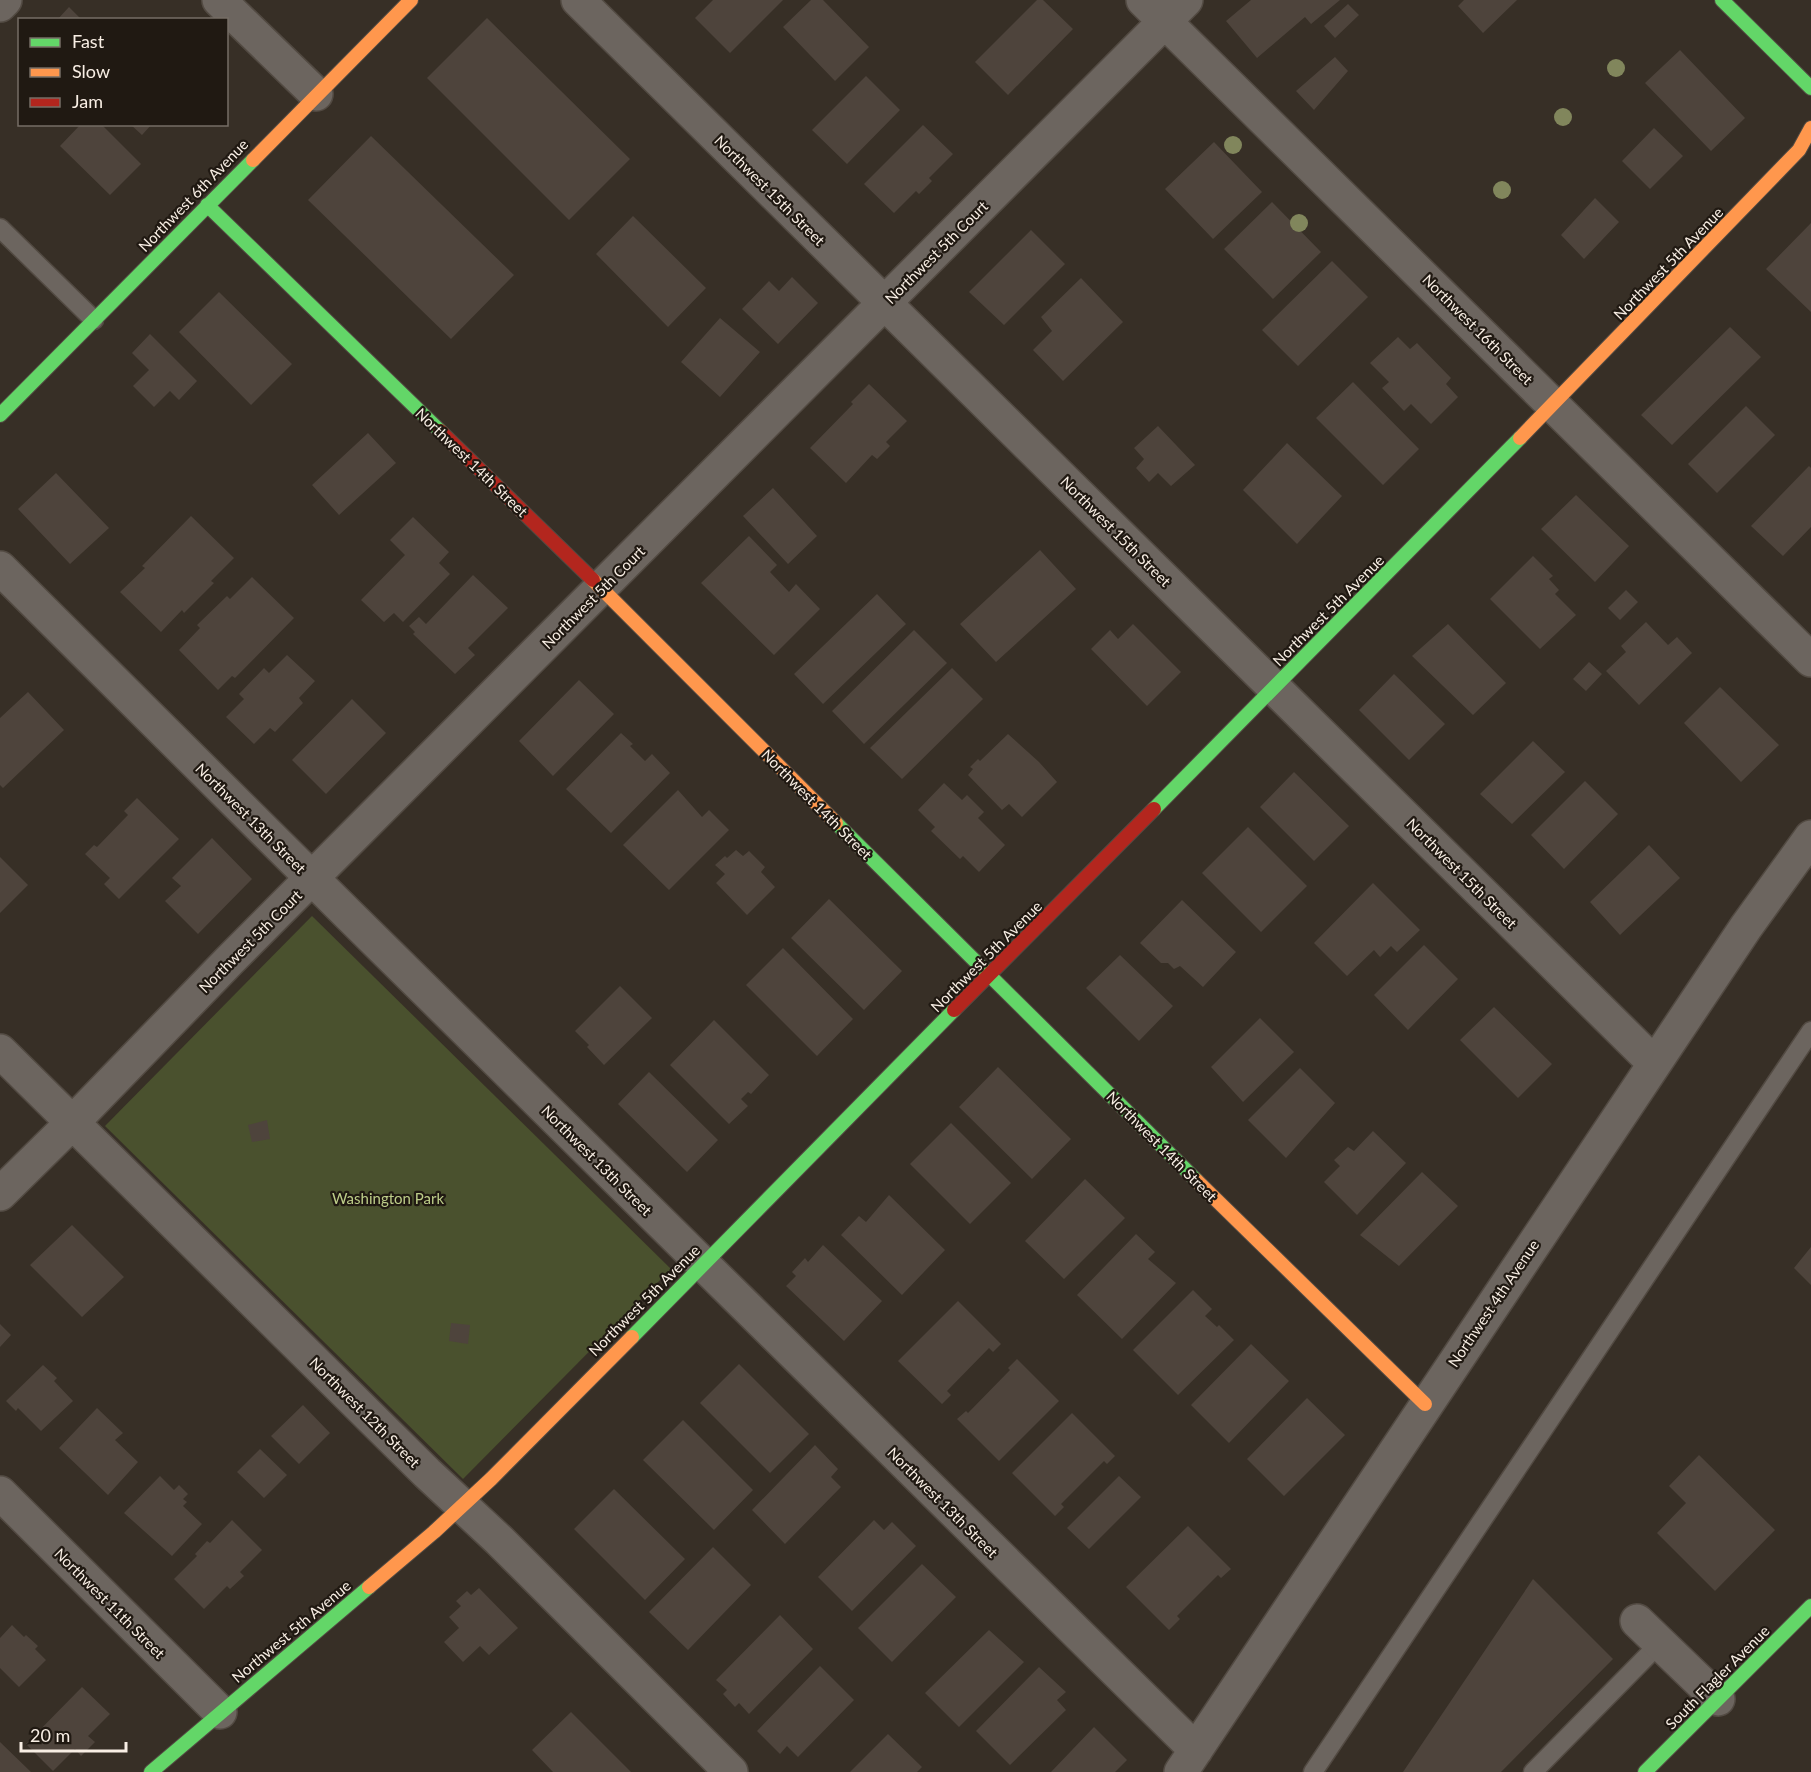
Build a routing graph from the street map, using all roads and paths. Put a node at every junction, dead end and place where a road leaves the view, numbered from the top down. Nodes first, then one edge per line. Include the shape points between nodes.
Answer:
1 (5, 0) edge
2 (219, 0) edge
3 (411, 0) edge
4 (578, 0) edge
5 (1722, 0) edge
6 (0, 5) edge
7 (1165, 7) edge
8 (1811, 88) edge
9 (316, 94) junction
10 (1811, 128) edge
11 (207, 205) junction
12 (0, 228) edge
13 (885, 303) junction
14 (94, 320) junction
15 (1554, 404) junction
16 (0, 415) edge
17 (0, 568) edge
18 (601, 588) junction
19 (1811, 660) edge
20 (1274, 688) junction
21 (1811, 837) edge
22 (312, 878) junction
23 (990, 976) junction
24 (1811, 1031) edge
25 (0, 1051) edge
26 (1654, 1063) junction
27 (72, 1123) junction
28 (0, 1194) edge
29 (703, 1264) junction
30 (1425, 1404) junction
31 (0, 1493) edge
32 (463, 1506) junction
33 (1811, 1606) edge
34 (1648, 1632) joint
35 (1718, 1700) junction
36 (220, 1712) junction
37 (1188, 1761) edge
38 (151, 1772) edge
39 (731, 1772) edge
40 (1313, 1772) edge
41 (1533, 1772) edge
42 (1645, 1772) edge

1 - 6 street
2 - 9 street
3 - 9 street, Northwest 6th Avenue
4 - 13 street, Northwest 15th Street
5 - 8 street
7 - 13 street, Northwest 5th Court
7 - 15 street, Northwest 16th Street
9 - 11 street, Northwest 6th Avenue
10 - 15 street, Northwest 5th Avenue via 1799,150
11 - 14 street, Northwest 6th Avenue
11 - 18 street, Northwest 14th Street
12 - 14 lane
13 - 18 street, Northwest 5th Court
13 - 20 street, Northwest 15th Street
14 - 16 street, Northwest 6th Avenue
15 - 19 street, Northwest 16th Street
15 - 20 street, Northwest 5th Avenue
17 - 22 street, Northwest 13th Street
18 - 22 street, Northwest 5th Court
18 - 23 street, Northwest 14th Street
20 - 23 street, Northwest 5th Avenue
20 - 26 street, Northwest 15th Street
21 - 26 street, Northwest 4th Avenue
22 - 27 street, Northwest 5th Court
22 - 29 street, Northwest 13th Street
23 - 29 street, Northwest 5th Avenue
23 - 30 street, Northwest 14th Street
24 - 40 lane
25 - 27 street, Northwest 12th Street
26 - 30 street, Northwest 4th Avenue
27 - 28 street, Northwest 5th Court
27 - 32 street, Northwest 12th Street
29 - 32 street, Northwest 5th Avenue
29 - 37 street, Northwest 13th Street
30 - 37 street, Northwest 4th Avenue
31 - 36 street, Northwest 11th Street
32 - 36 street, Northwest 5th Avenue
32 - 39 street, Northwest 12th Street
33 - 35 street, South Flagler Avenue
34 - 35 street
34 - 41 lane
35 - 42 street, South Flagler Avenue
36 - 38 street, Northwest 5th Avenue

